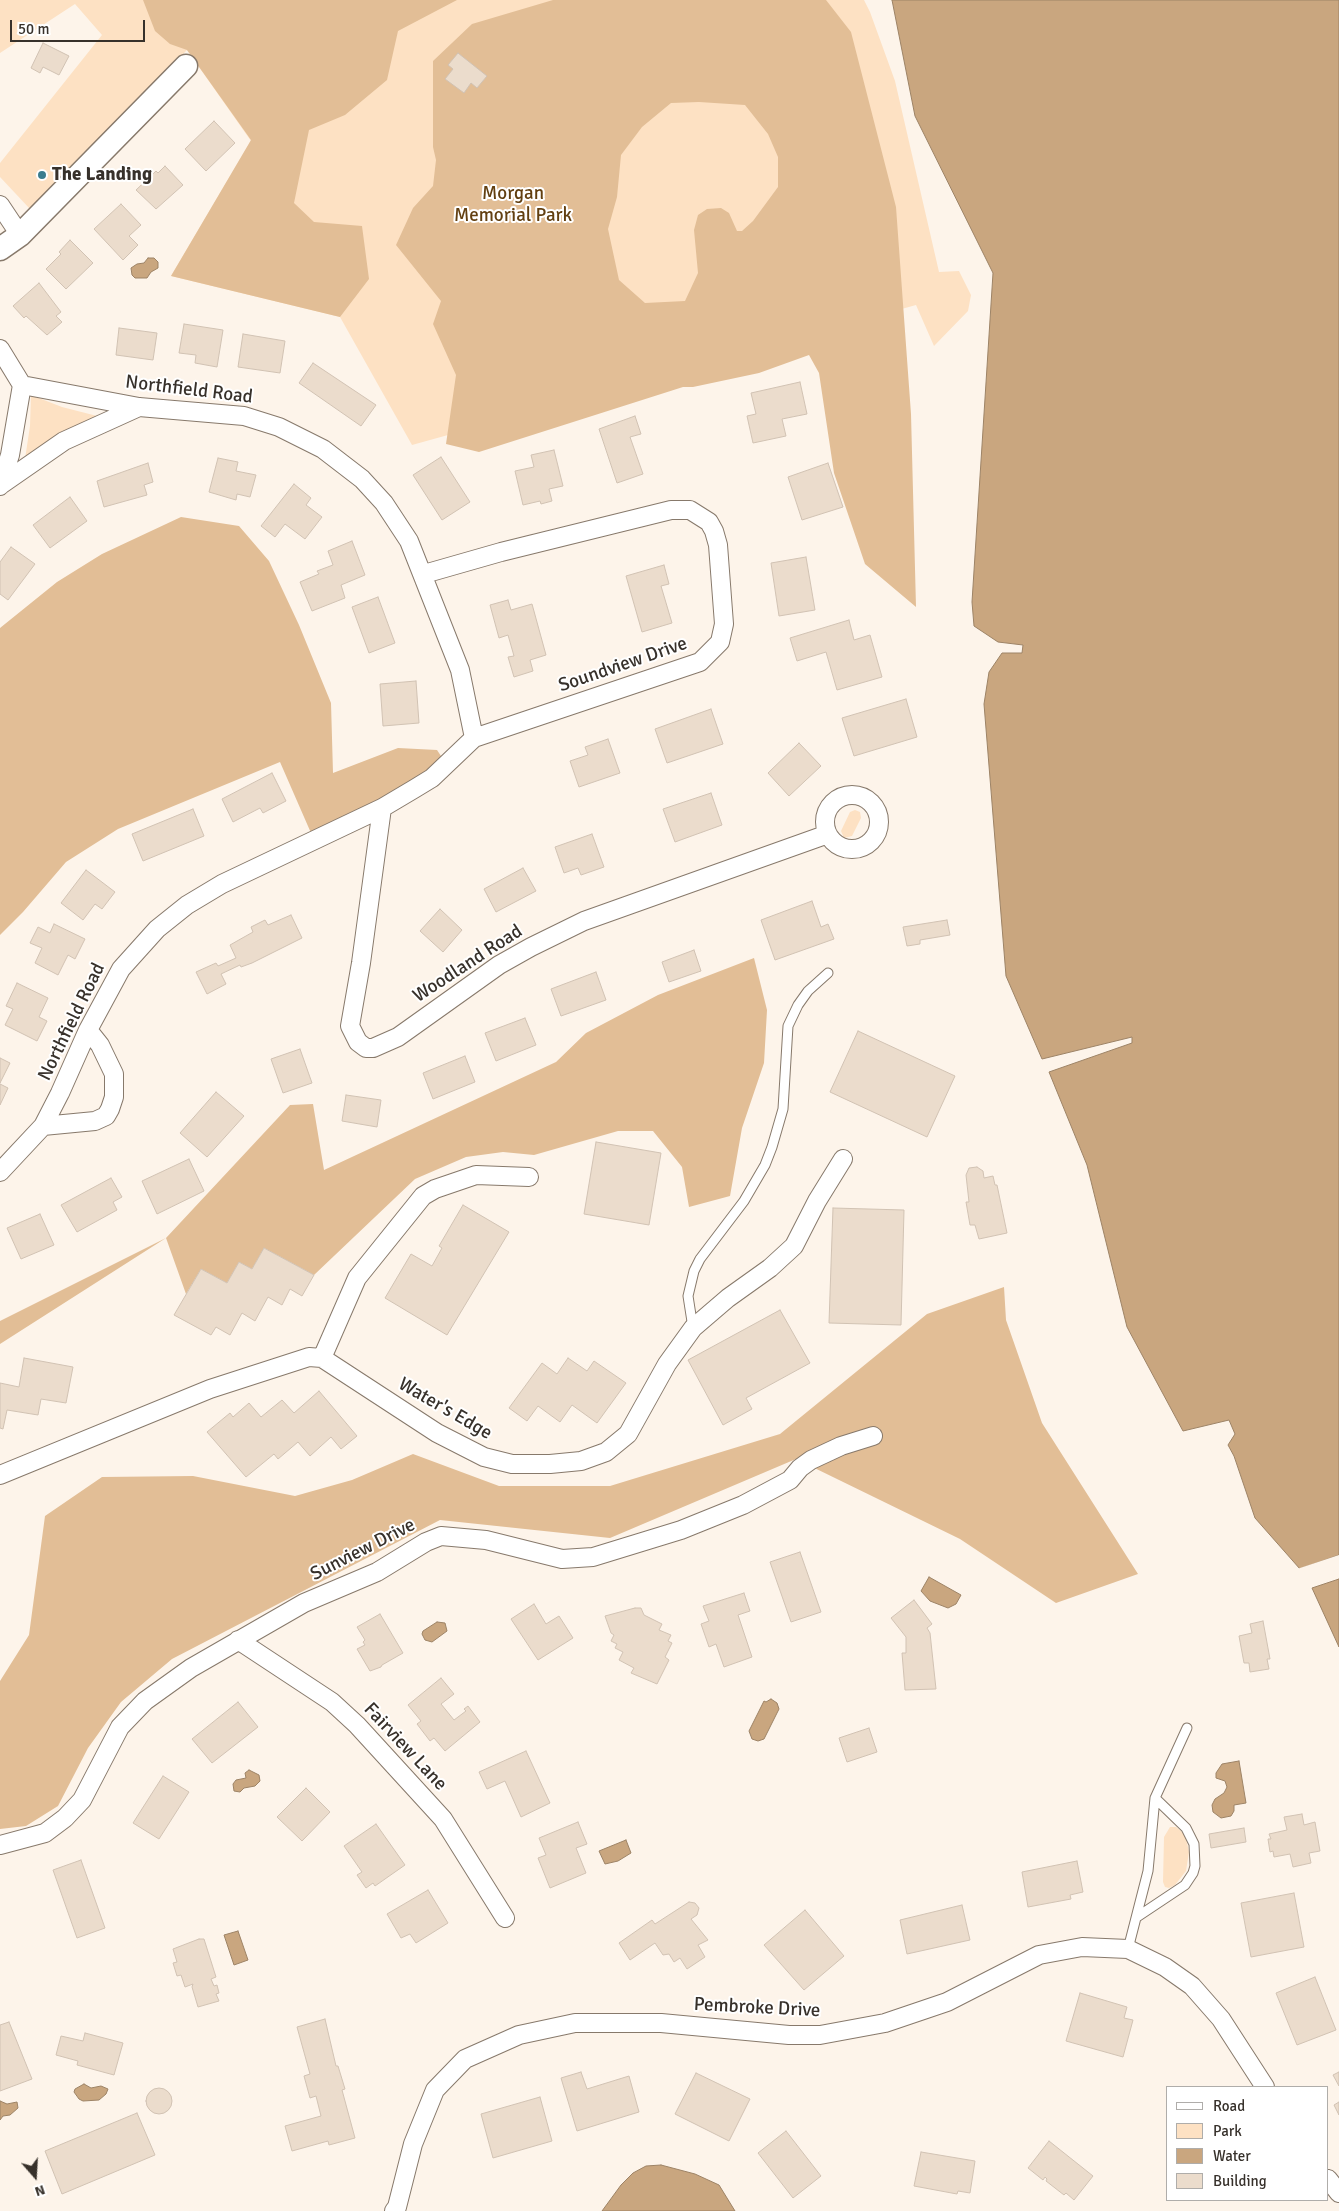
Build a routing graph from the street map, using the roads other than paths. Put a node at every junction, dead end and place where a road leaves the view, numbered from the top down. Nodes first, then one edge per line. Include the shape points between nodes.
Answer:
1 (186, 66) dead end
2 (0, 204) edge
3 (20, 235) junction
4 (0, 249) edge
5 (0, 349) edge
6 (22, 385) junction
7 (139, 407) junction
8 (1, 485) edge
9 (424, 574) junction
10 (474, 738) junction
11 (382, 808) junction
12 (828, 834) dead end
13 (828, 973) dead end
14 (88, 1030) junction
15 (44, 1126) junction
16 (843, 1159) dead end
17 (0, 1172) edge
18 (529, 1177) dead end
19 (693, 1328) junction
20 (322, 1358) junction
21 (873, 1436) dead end
22 (0, 1475) edge
23 (238, 1640) junction
24 (1187, 1728) dead end
25 (1155, 1798) junction
26 (0, 1845) edge
27 (1137, 1917) junction
28 (505, 1918) dead end
29 (1128, 1949) junction
30 (1264, 2086) edge
31 (1329, 2180) edge
32 (1339, 2193) edge
33 (394, 2211) edge

1 - 3 street
2 - 3 street
3 - 4 street
5 - 6 street
6 - 7 street, Northfield Road
6 - 8 street via 10,455
7 - 8 street via 64,442
7 - 9 street, Northfield Road via 244,416 279,427 323,449 362,479 384,503 409,541
9 - 10 street, Northfield Road via 460,670
9 - 10 street, Soundview Drive via 672,510 696,512 709,522 714,531 724,624 720,642 707,656 700,662
10 - 11 street, Soundview Drive via 432,778
11 - 12 street, Woodland Road via 350,1026 358,1042 366,1048 398,1037 499,965 584,920
11 - 14 street, Northfield Road via 222,884 187,905 156,929 121,969
13 - 19 lane via 808,991 788,1026 783,1109 764,1165 744,1201 694,1271 688,1296
14 - 15 street, Northfield Road
14 - 15 street via 100,1045 114,1074 114,1097 110,1108 106,1116 95,1120
15 - 17 street, Northfield Road
16 - 19 street, Water's Edge via 794,1246
18 - 20 street via 476,1175 424,1196 357,1278
19 - 20 street, Water's Edge via 667,1364 628,1434 606,1452 582,1461 550,1464 512,1464 484,1457 437,1433
20 - 22 street via 294,1360 210,1388
21 - 23 street, Sunview Drive via 811,1460 790,1480 743,1505 681,1530 593,1557 562,1559 486,1540 441,1536 377,1572 304,1603
23 - 26 street, Sunview Drive via 145,1701 120,1727 82,1800 66,1818 44,1833
23 - 28 street, Fairview Lane via 332,1702 357,1725 443,1819
24 - 25 lane
25 - 27 lane via 1148,1871
25 - 27 lane via 1186,1828 1194,1844 1195,1866 1185,1885
27 - 29 lane
29 - 30 street, Pembroke Drive via 1165,1967 1192,1986 1221,2019
29 - 33 street, Pembroke Drive via 1082,1947 1039,1955 947,2002 885,2024 820,2035 661,2023 575,2023 518,2035 465,2059 435,2090 413,2144
31 - 32 street

